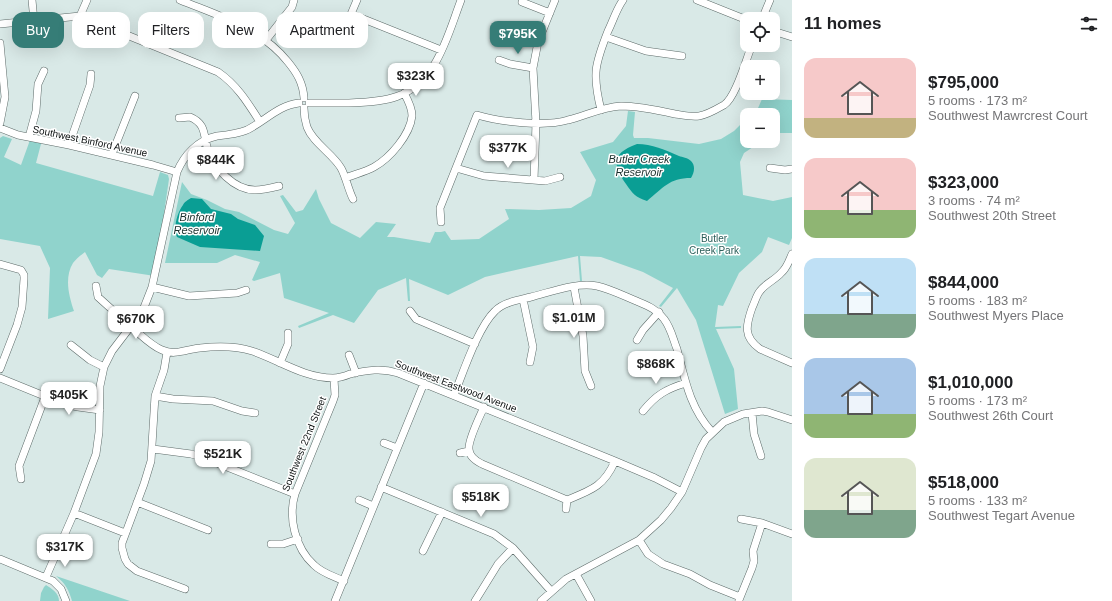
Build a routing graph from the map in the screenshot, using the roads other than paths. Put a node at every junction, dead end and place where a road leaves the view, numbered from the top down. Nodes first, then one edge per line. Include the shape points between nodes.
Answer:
1 (32, 0) edge
2 (87, 0) edge
3 (180, 0) edge
4 (294, 0) edge
5 (356, 0) edge
6 (462, 0) edge
7 (556, 0) edge
8 (622, 0) edge
9 (697, 0) edge
10 (770, 0) edge
11 (705, 1) edge
12 (522, 2) dead end
13 (33, 12) edge
14 (82, 12) edge
15 (352, 12) edge
16 (765, 12) edge
17 (212, 13) edge
18 (550, 13) junction
19 (740, 17) edge
20 (368, 21) edge
21 (12, 23) edge
22 (0, 24) edge
23 (780, 33) edge
24 (130, 36) edge
25 (606, 36) junction
26 (268, 37) edge
27 (792, 37) edge
28 (268, 42) edge
29 (0, 43) edge
30 (441, 50) junction
31 (749, 52) edge
32 (682, 56) dead end
33 (499, 60) dead end
34 (533, 68) junction
35 (44, 71) dead end
36 (91, 74) dead end
37 (404, 93) junction
38 (135, 96) dead end
39 (304, 103) junction
40 (601, 110) junction
41 (179, 118) dead end
42 (0, 122) edge
43 (260, 122) junction
44 (536, 123) junction
45 (0, 128) edge
46 (29, 137) junction
47 (206, 140) junction
48 (69, 145) junction
49 (112, 154) junction
50 (456, 168) junction
51 (770, 168) dead end
52 (792, 169) edge
53 (177, 172) junction
54 (560, 177) dead end
55 (345, 178) junction
56 (534, 180) junction
57 (279, 186) dead end
58 (353, 199) dead end
59 (441, 222) dead end
60 (792, 254) edge
61 (0, 264) edge
62 (96, 286) dead end
63 (574, 287) junction
64 (152, 288) junction
65 (246, 290) dead end
66 (523, 299) junction
67 (410, 311) dead end
68 (659, 312) junction
69 (132, 327) junction
70 (288, 333) dead end
71 (637, 340) dead end
72 (475, 344) junction
73 (71, 345) dead end
74 (166, 352) junction
75 (349, 355) dead end
76 (530, 362) dead end
77 (280, 363) junction
78 (792, 363) edge
79 (104, 367) junction
80 (0, 369) edge
81 (356, 373) junction
82 (0, 378) edge
83 (334, 379) junction
84 (424, 383) junction
85 (686, 383) junction
86 (591, 386) dead end
87 (454, 395) junction
88 (155, 396) junction
89 (45, 397) junction
90 (484, 407) junction
91 (100, 410) junction
92 (643, 411) dead end
93 (255, 413) dead end
94 (752, 413) junction
95 (792, 420) edge
96 (712, 432) junction
97 (384, 442) dead end
98 (397, 448) junction
99 (153, 449) junction
100 (469, 451) junction
101 (460, 453) dead end
102 (761, 456) dead end
103 (615, 461) junction
104 (21, 479) dead end
105 (381, 487) junction
106 (682, 492) junction
107 (295, 494) junction
108 (359, 500) dead end
109 (567, 500) junction
110 (137, 502) junction
111 (373, 506) junction
112 (566, 509) dead end
113 (442, 512) junction
114 (74, 513) junction
115 (741, 519) dead end
116 (762, 523) junction
117 (208, 530) dead end
118 (125, 533) junction
119 (792, 534) edge
120 (298, 540) junction
121 (639, 540) junction
122 (271, 544) dead end
123 (513, 548) junction
124 (424, 551) dead end
125 (0, 559) edge
126 (576, 574) junction
127 (48, 578) junction
128 (344, 581) junction
129 (185, 589) dead end
130 (551, 591) junction
131 (739, 599) edge
132 (66, 601) edge
133 (336, 601) edge
134 (475, 601) edge
135 (541, 601) edge
136 (591, 601) edge

1 - 13 street
2 - 14 street
3 - 17 street
4 - 26 street via 292,7
5 - 15 street
6 - 30 street
7 - 18 street
8 - 25 street
9 - 11 street
10 - 16 street
11 - 19 street
12 - 18 street
18 - 34 street via 538,42
20 - 30 street
21 - 22 street
23 - 27 street
24 - 43 street via 218,72 242,94
25 - 32 street via 646,51
25 - 40 street via 596,68 596,85
28 - 39 street via 294,69 303,87
29 - 42 street via 5,90
30 - 37 street via 434,66 424,78
31 - 40 street via 732,95 725,104 700,116 632,106
33 - 34 street
34 - 44 street
35 - 46 street via 38,84 36,111
36 - 48 street via 90,85
37 - 39 street via 376,102
37 - 55 street via 412,116 400,143 380,163
38 - 49 street
39 - 43 street via 284,107
39 - 55 street via 310,132 336,161
40 - 44 street via 561,122
41 - 47 street via 190,117 197,122 205,132
43 - 47 street via 241,132
44 - 50 street via 478,115
44 - 56 street
45 - 46 street, Southwest Binford Avenue
46 - 48 street, Southwest Binford Avenue
47 - 53 street via 189,152
47 - 57 street via 208,150 227,178 245,189
48 - 49 street, Southwest Binford Avenue
49 - 53 street, Southwest Binford Avenue
50 - 56 street via 484,176
50 - 59 street via 440,208
51 - 52 street
53 - 64 street
54 - 56 street
55 - 58 street
60 - 78 street via 781,274 760,292 746,327 755,346
61 - 80 street via 21,270 24,279 22,307
62 - 69 street via 98,297
63 - 66 street
63 - 68 street via 606,288
63 - 86 street via 583,336 585,371
64 - 65 street via 189,296 237,293
64 - 69 street via 143,310
66 - 72 street via 508,302 495,310
66 - 76 street via 533,347
67 - 72 street via 416,319
68 - 71 street
68 - 85 street via 671,330
69 - 74 street
69 - 79 street via 112,351
70 - 77 street via 288,344
72 - 87 street
73 - 79 street
74 - 77 street, Southwest Eastwood Avenue via 207,347 240,349 252,351
74 - 88 street via 164,370
75 - 81 street
77 - 83 street, Southwest Eastwood Avenue via 309,374
79 - 91 street via 100,386
81 - 83 street, Southwest Eastwood Avenue
81 - 84 street, Southwest Eastwood Avenue via 385,370
82 - 89 street
83 - 107 street, Southwest 22nd Street via 333,401
84 - 87 street, Southwest Eastwood Avenue
84 - 98 street
85 - 92 street via 661,392
85 - 96 street via 698,414
87 - 90 street, Southwest Eastwood Avenue
88 - 93 street via 212,401
88 - 99 street
89 - 91 street via 72,406
89 - 104 street via 19,466
90 - 100 street via 471,438
90 - 103 street, Southwest Eastwood Avenue
91 - 114 street via 96,454
94 - 95 street via 768,412
94 - 96 street via 727,420
94 - 102 street via 754,434
96 - 106 street via 701,448
97 - 98 street
98 - 105 street
99 - 107 street via 202,457
99 - 110 street via 148,474
100 - 101 street
100 - 109 street via 473,458 482,464
103 - 106 street, Southwest Eastwood Avenue
103 - 109 street via 610,473 598,486
105 - 111 street
105 - 113 street
106 - 121 street via 661,520
107 - 120 street, Southwest 22nd Street via 292,515
108 - 111 street
109 - 112 street
110 - 117 street
110 - 118 street
111 - 128 street
113 - 123 street via 494,534
113 - 124 street
114 - 118 street
114 - 127 street
115 - 116 street
116 - 119 street
116 - 131 street via 753,551 752,568
118 - 129 street via 122,542 123,554 132,568
120 - 122 street
120 - 128 street, Southwest 22nd Street via 314,565
121 - 126 street
121 - 131 street via 648,554 663,564 690,574
123 - 130 street
123 - 134 street via 498,564
125 - 127 street
126 - 130 street
126 - 136 street
127 - 132 street via 61,589
128 - 133 street
130 - 135 street

